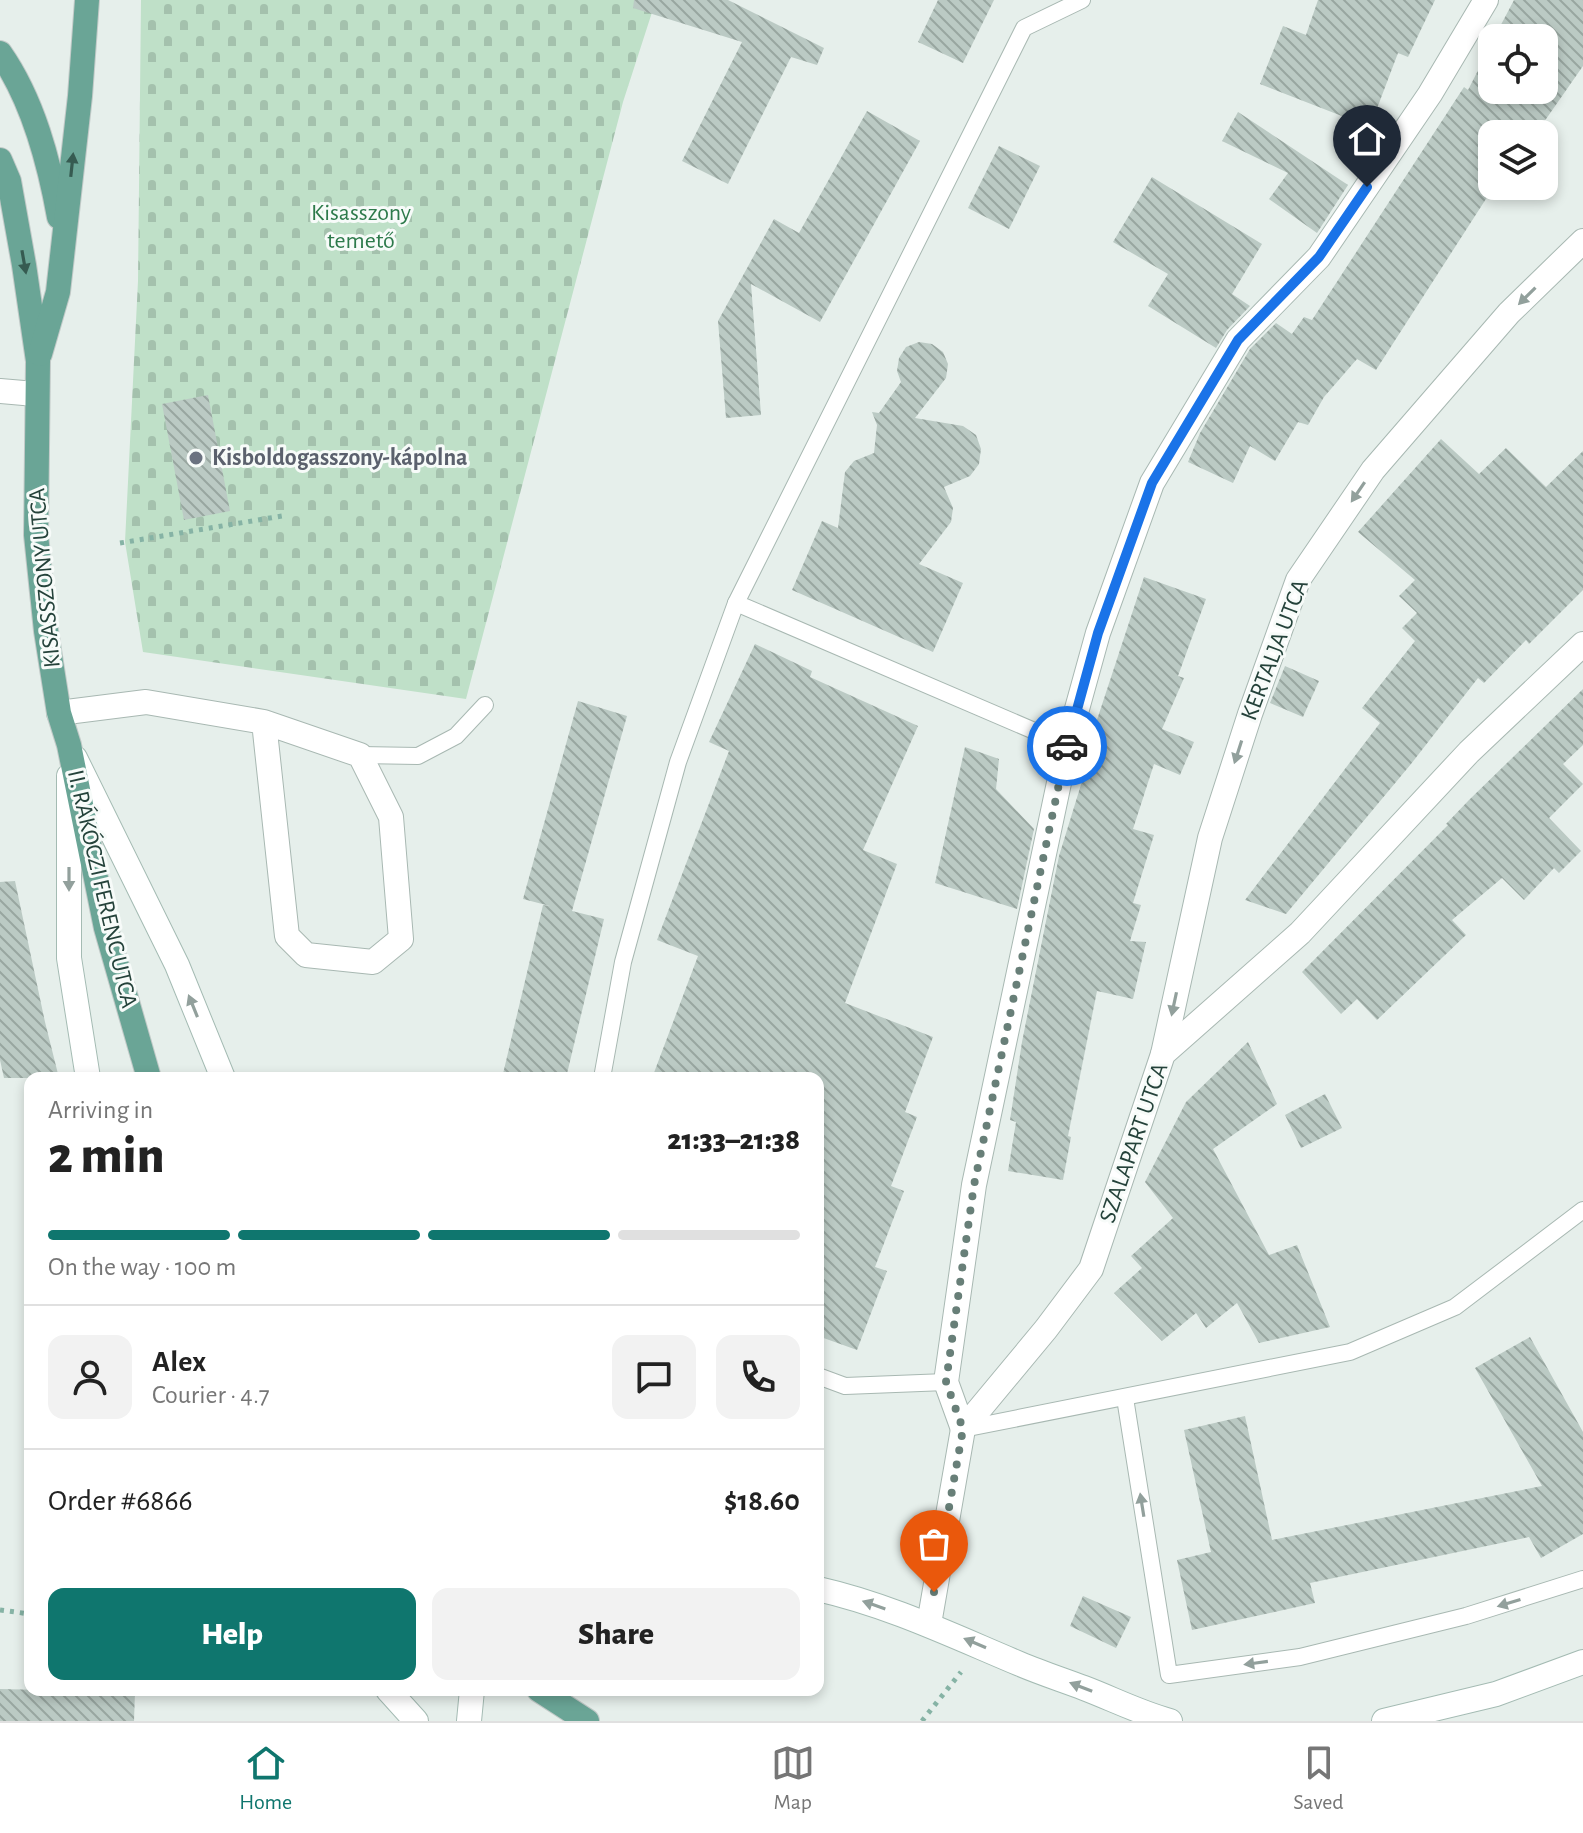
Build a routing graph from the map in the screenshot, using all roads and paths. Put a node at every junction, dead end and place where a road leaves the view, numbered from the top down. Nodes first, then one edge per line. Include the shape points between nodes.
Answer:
1 (87, 0) edge
2 (1082, 0) edge
3 (1486, 0) edge
4 (0, 53) edge
5 (0, 160) edge
6 (1583, 241) edge
7 (64, 243) junction
8 (38, 361) junction
9 (0, 391) edge
10 (35, 394) junction
11 (282, 516) dead end
12 (120, 543) dead end
13 (736, 603) junction
14 (1583, 644) edge
15 (485, 705) dead end
16 (59, 713) junction
17 (264, 722) junction
18 (69, 745) junction
19 (1067, 745) junction
20 (360, 755) junction
21 (1163, 1054) junction
22 (87, 1072) edge
23 (147, 1072) edge
24 (221, 1072) edge
25 (603, 1072) edge
26 (1583, 1210) edge
27 (824, 1378) edge
28 (946, 1382) junction
29 (1125, 1398) junction
30 (963, 1429) junction
31 (1583, 1579) edge
32 (824, 1590) edge
33 (0, 1610) edge
34 (24, 1613) edge
35 (929, 1624) junction
36 (982, 1646) junction
37 (1583, 1662) edge
38 (393, 1696) edge
39 (471, 1696) edge
40 (548, 1696) edge
41 (1143, 1717) edge
42 (416, 1721) edge
43 (469, 1721) edge
44 (587, 1721) edge
45 (922, 1721) edge
46 (1170, 1721) edge
47 (1384, 1721) edge

7 -> 1 main road, KISASSZONY UTCA
2 - 13 lane via 1024,28
3 - 19 street via 1430,94 1319,257 1238,340 1152,483 1098,633
4 - 7 main road, KISASSZONY UTCA via 35,121
5 -> 8 main road, KISASSZONY UTCA via 9,181
6 -> 21 street, KERTALJA UTCA via 1509,313 1373,470 1298,580 1210,838
7 - 8 main road, KISASSZONY UTCA via 58,292
8 - 10 main road, KISASSZONY UTCA
9 - 10 street
10 - 16 main road, KISASSZONY UTCA via 36,535
11 - 12 path
13 - 19 lane
13 - 25 lane via 674,778 623,962
14 - 21 street, SZALAPART UTCA via 1469,752 1300,933
15 - 20 lane via 456,736 418,756
16 - 17 street via 146,702
16 - 18 main road, KISASSZONY UTCA
17 - 20 street
17 - 20 street via 287,936 306,955 373,962 401,939 391,817
18 -> 22 street, KISASSZONY UTCA via 69,958
18 - 23 main road, II. RÁKÓCZI FERENC UTCA via 106,928
24 -> 18 street, KISASSZONY UTCA via 177,965
19 - 28 street via 974,1185
21 - 30 street, SZALAPART UTCA via 1091,1269
26 - 29 lane via 1455,1307 1350,1352
27 - 28 lane via 845,1386
28 - 30 street
29 - 30 lane
31 -> 29 lane via 1466,1616 1300,1657 1169,1675
30 - 35 street, SZALAPART UTCA
35 -> 32 street
33 - 34 path
36 -> 35 street
41 -> 36 street
36 - 45 path
37 - 47 street via 1496,1694
38 - 42 street
39 - 43 street
40 - 44 main road
41 - 46 street

